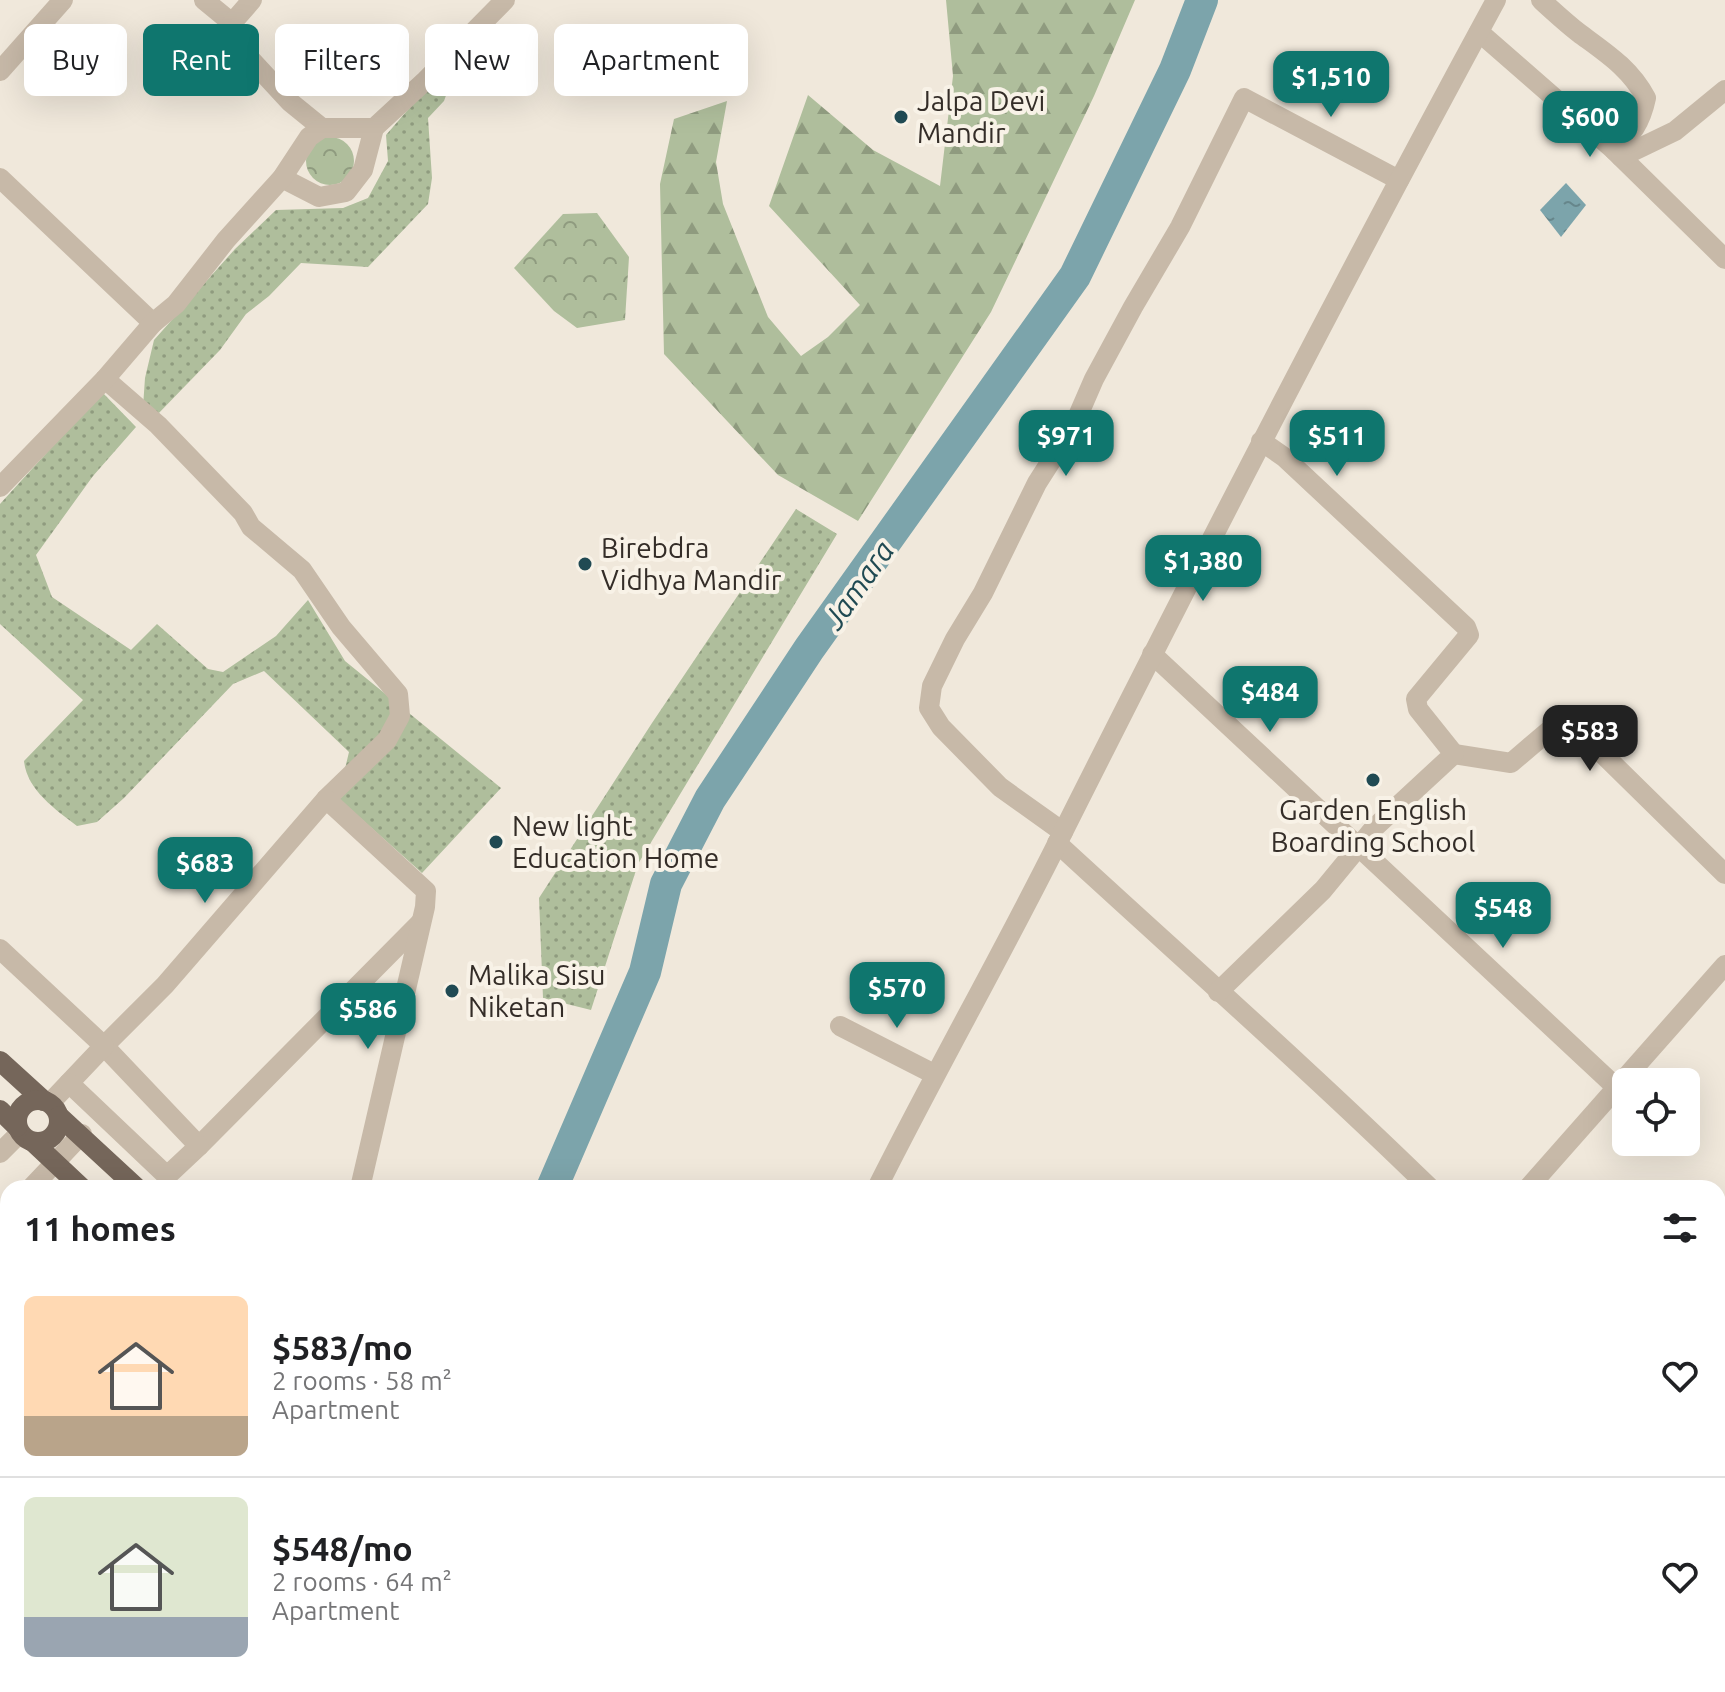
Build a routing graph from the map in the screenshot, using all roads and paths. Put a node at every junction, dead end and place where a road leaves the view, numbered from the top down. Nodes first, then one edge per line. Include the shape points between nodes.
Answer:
1 (63, 0) edge
2 (204, 0) edge
3 (252, 0) edge
4 (505, 0) edge
5 (1496, 0) edge
6 (1541, 0) edge
7 (232, 23) junction
8 (1479, 32) junction
9 (0, 71) edge
10 (1725, 90) edge
11 (322, 128) junction
12 (374, 128) junction
13 (1617, 153) junction
14 (0, 178) edge
15 (282, 178) junction
16 (1399, 180) junction
17 (1725, 259) edge
18 (153, 323) junction
19 (105, 379) junction
20 (1261, 441) junction
21 (0, 487) edge
22 (1152, 654) junction
23 (1454, 754) junction
24 (326, 799) junction
25 (1060, 838) junction
26 (1358, 845) junction
27 (1725, 874) edge
28 (420, 923) junction
29 (0, 949) edge
30 (1725, 965) edge
31 (1218, 992) junction
32 (840, 1026) dead end
33 (104, 1046) junction
34 (0, 1061) edge
35 (1635, 1068) edge
36 (934, 1074) junction
37 (69, 1083) junction
38 (1612, 1083) edge
39 (1612, 1094) edge
40 (51, 1107) junction
41 (0, 1110) edge
42 (82, 1134) junction
43 (13, 1140) edge
44 (199, 1146) junction
45 (53, 1164) junction
46 (38, 1180) edge
47 (72, 1180) edge
48 (129, 1180) edge
49 (171, 1180) edge
50 (174, 1180) edge
51 (362, 1180) edge
52 (881, 1180) edge
53 (1422, 1180) edge
54 (1535, 1180) edge

1 - 9 street
2 - 7 street
3 - 7 street
4 - 12 street
5 - 8 street
6 - 13 street via 1613,56 1637,80 1646,98 1632,135
7 - 11 street via 242,50
8 - 13 street
8 - 16 street
10 - 13 street via 1675,131
11 - 12 street
11 - 15 street via 309,137
12 - 15 street via 363,170 346,192 319,197
13 - 17 street
14 - 18 street
15 - 18 street via 176,304
16 - 20 street
16 - 25 street via 1244,98 1180,227 955,639 932,686 929,708 1000,787
18 - 19 street
19 - 21 street
19 - 24 street via 158,425 251,527 302,570 341,627 398,694 400,716 387,740
20 - 22 street
20 - 23 street via 1466,627 1469,635 1416,699 1418,709
22 - 25 street
22 - 26 street
23 - 26 street
23 - 27 street via 1511,763 1565,717
24 - 28 street via 426,891
24 - 33 street via 165,985
25 - 31 street
25 - 36 street
26 - 31 street via 1323,890
26 - 38 street
28 - 44 street
28 - 51 street
29 - 33 street
30 - 35 street
31 - 53 street
32 - 36 street
33 - 37 street
33 - 44 street
34 - 40 main road
36 - 52 street
37 - 40 street
37 - 49 street
39 - 54 street
40 - 42 main road
40 - 43 main road via 33,1100 23,1106
40 - 43 main road via 59,1127 54,1137 44,1142
41 - 43 main road
42 - 45 street
42 - 48 main road
43 - 45 main road
44 - 50 street
45 - 46 street
45 - 47 main road

